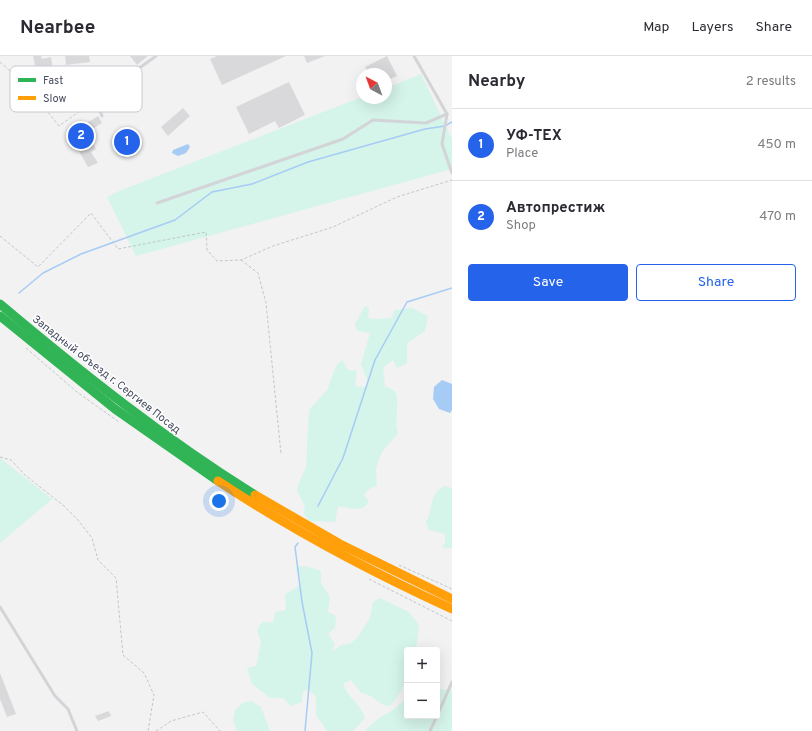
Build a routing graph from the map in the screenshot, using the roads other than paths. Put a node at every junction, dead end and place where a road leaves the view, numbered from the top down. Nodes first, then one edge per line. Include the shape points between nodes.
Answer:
1 (156, 56) edge
2 (414, 56) edge
3 (142, 66) edge
4 (101, 112) edge
5 (447, 114) junction
6 (102, 116) dead end
7 (452, 173) edge
8 (157, 203) dead end
9 (0, 304) edge
10 (0, 316) edge
11 (452, 599) edge
12 (0, 607) edge
13 (452, 609) edge
14 (452, 682) edge
15 (440, 709) edge
16 (436, 719) edge
17 (77, 731) edge
18 (430, 731) edge

1 - 3 lane
2 - 5 lane
4 - 6 lane
5 - 7 lane via 442,144
5 - 8 lane via 426,123 374,120 343,139
9 - 11 main road, Западный объезд г. Сергиев Посад via 119,401 227,477 308,527
10 - 13 main road, Западный объезд г. Сергиев Посад via 114,409 223,485 306,536 409,590
12 - 17 lane via 55,696 68,709
14 - 15 lane
16 - 18 lane

